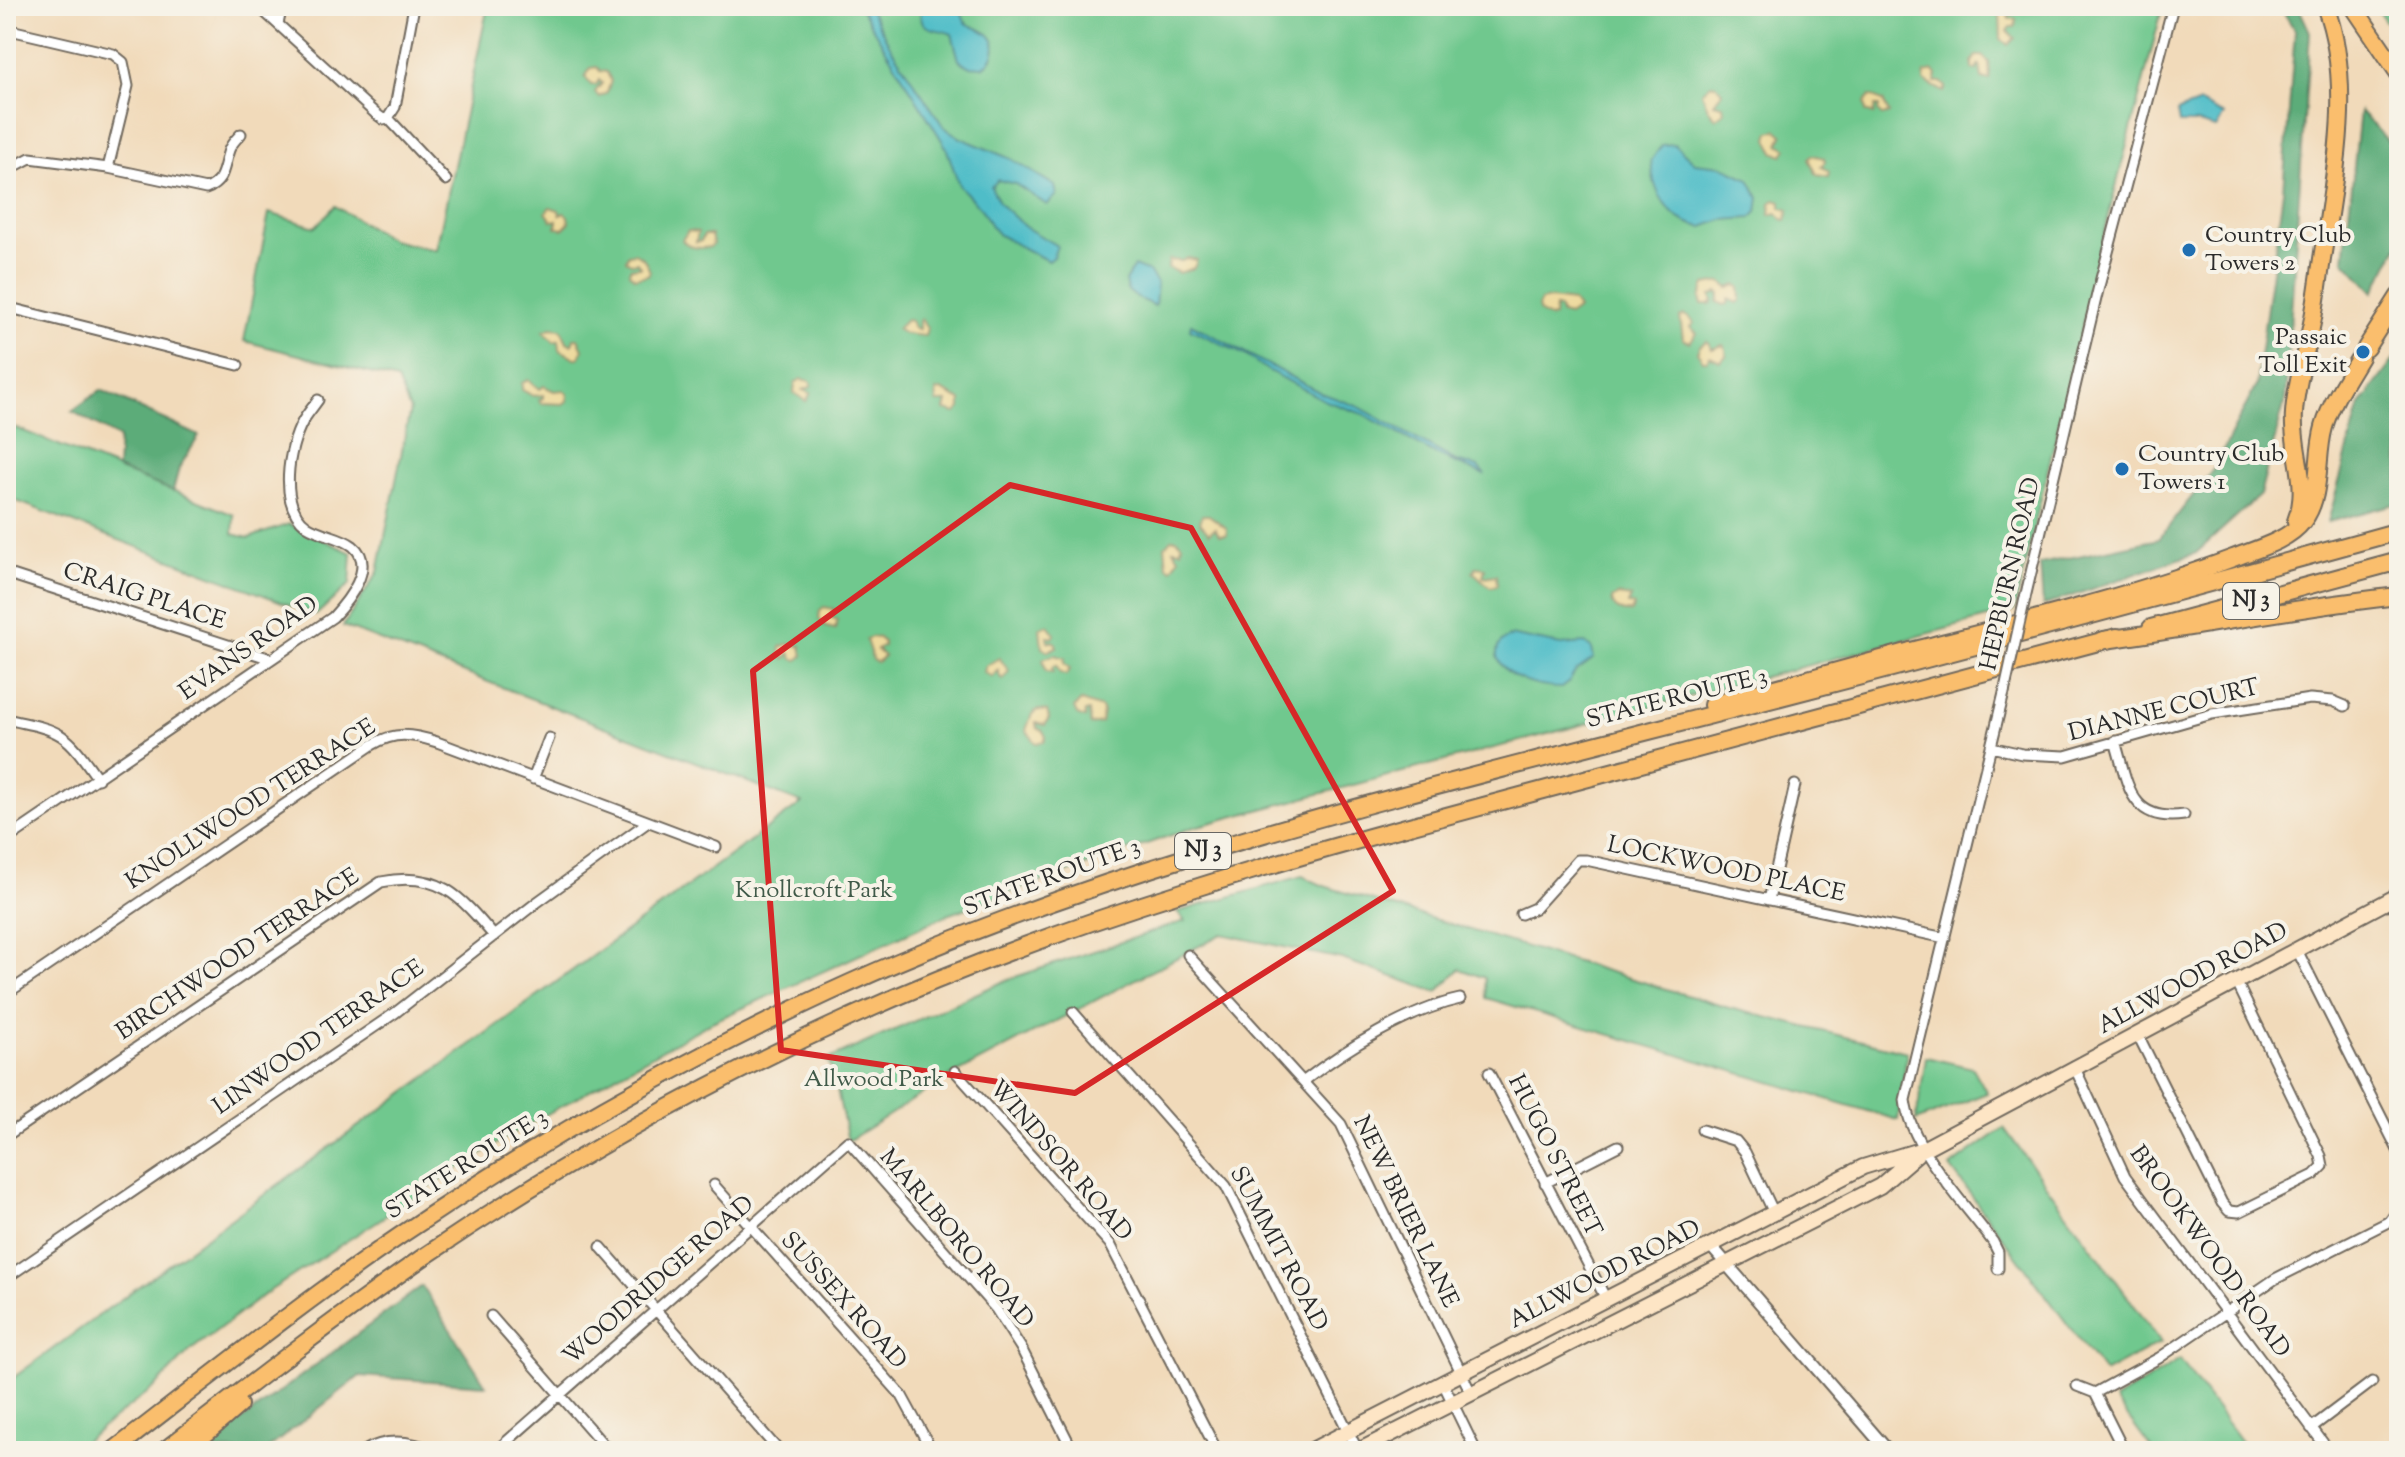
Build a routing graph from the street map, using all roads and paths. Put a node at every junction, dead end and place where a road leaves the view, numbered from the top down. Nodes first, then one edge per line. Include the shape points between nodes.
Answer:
1 (258, 6) edge
2 (282, 6) edge
3 (414, 6) edge
4 (2173, 6) edge
5 (2325, 6) edge
6 (2353, 6) edge
7 (278, 24) junction
8 (6, 29) edge
9 (2399, 74) edge
10 (388, 118) junction
11 (241, 134) dead end
12 (17, 165) dead end
13 (108, 168) junction
14 (446, 180) dead end
15 (2399, 296) edge
16 (6, 307) edge
17 (238, 365) dead end
18 (318, 400) dead end
19 (2399, 531) edge
20 (2282, 536) junction
21 (2399, 561) edge
22 (6, 573) edge
23 (2399, 596) edge
24 (2104, 640) junction
25 (271, 659) junction
26 (2345, 706) dead end
27 (6, 719) edge
28 (549, 738) dead end
29 (2115, 741) junction
30 (1593, 746) junction
31 (1991, 747) junction
32 (98, 779) junction
33 (533, 779) junction
34 (1795, 785) dead end
35 (2184, 815) dead end
36 (648, 822) junction
37 (6, 840) edge
38 (716, 847) dead end
39 (2399, 895) edge
40 (1769, 900) junction
41 (1521, 914) dead end
42 (494, 936) junction
43 (1945, 938) junction
44 (2297, 950) junction
45 (1188, 955) dead end
46 (2236, 981) junction
47 (6, 994) edge
48 (1460, 999) dead end
49 (1073, 1012) dead end
50 (2137, 1033) junction
51 (2074, 1066) junction
52 (955, 1071) dead end
53 (1489, 1073) dead end
54 (1304, 1081) junction
55 (1702, 1130) dead end
56 (6, 1136) edge
57 (848, 1141) joint
58 (1618, 1146) dead end
59 (1923, 1149) junction
60 (2399, 1152) edge
61 (1545, 1183) junction
62 (714, 1185) dead end
63 (2399, 1209) edge
64 (1774, 1213) junction
65 (751, 1227) junction
66 (1711, 1246) junction
67 (601, 1247) dead end
68 (1727, 1264) junction
69 (1998, 1269) dead end
70 (6, 1278) edge
71 (1606, 1299) junction
72 (354, 1306) junction
73 (656, 1310) junction
74 (2226, 1313) junction
75 (491, 1316) dead end
76 (1461, 1373) junction
77 (2372, 1382) dead end
78 (1443, 1383) junction
79 (2077, 1386) dead end
80 (1471, 1393) junction
81 (2095, 1393) junction
82 (559, 1395) junction
83 (1452, 1403) junction
84 (2311, 1428) junction
85 (1348, 1431) junction
86 (113, 1451) edge
87 (164, 1451) edge
88 (186, 1451) edge
89 (364, 1451) edge
90 (435, 1451) edge
91 (496, 1451) edge
92 (609, 1451) edge
93 (779, 1451) edge
94 (932, 1451) edge
95 (1073, 1451) edge
96 (1217, 1451) edge
97 (1310, 1451) edge
98 (1358, 1451) edge
99 (1476, 1451) edge
100 (1888, 1451) edge
101 (2124, 1451) edge
102 (2329, 1451) edge

1 - 7 street
2 - 7 street
3 - 10 street via 395,107
4 - 31 street, HEPBURN ROAD, bridge via 2098,290
5 - 20 highway via 2337,51 2339,121 2313,317 2296,390 2301,506
6 - 9 highway
7 - 10 street via 378,116
8 - 13 street via 113,54 123,62 128,86
10 - 14 street
11 - 13 street via 230,146 218,183 206,189
12 - 13 street via 30,158
15 - 20 highway via 2325,425 2310,509
16 - 17 street
18 - 25 street, EVANS ROAD via 296,437 289,493 308,526 353,546 360,574 356,588 333,617
19 - 30 highway, STATE ROUTE 3 / NJ 3
20 - 30 highway via 2167,581 1735,697
21 - 24 highway, NJ 3
22 - 25 street, CRAIG PLACE
23 - 24 highway
24 - 72 highway, NJ 3 via 1285,859 1038,940 861,1012 666,1110 513,1199
25 - 32 street, EVANS ROAD
26 - 29 street, DIANNE COURT via 2310,699 2212,714
27 - 32 street via 61,733
28 - 33 street
29 - 31 street, DIANNE COURT via 2050,757
29 - 35 street via 2142,809 2161,818
30 - 86 highway, STATE ROUTE 3 / NJ 3 via 1139,871 959,937 797,1008 650,1083 473,1188 304,1304
31 - 43 street, HEPBURN ROAD
32 - 37 street, EVANS ROAD
33 - 36 street, KNOLLWOOD TERRACE
33 - 47 street, KNOLLWOOD TERRACE via 416,735 383,738
34 - 40 street
36 - 38 street, KNOLLWOOD TERRACE
36 - 42 street, LINWOOD TERRACE
39 - 44 main road, ALLWOOD ROAD
40 - 41 street, LOCKWOOD PLACE via 1578,860 1535,908
40 - 43 street, LOCKWOOD PLACE
42 - 56 street, BIRCHWOOD TERRACE via 465,902 442,886 414,879 381,882
42 - 70 street, LINWOOD TERRACE via 395,1013
43 - 59 street, HEPBURN ROAD via 1905,1100 1910,1127
44 - 46 main road, ALLWOOD ROAD
44 - 60 street
45 - 54 street, NEW BRIER LANE
46 - 50 main road, ALLWOOD ROAD
46 - 50 street via 2321,1156 2323,1166 2314,1175 2239,1212 2229,1211
48 - 54 street via 1385,1030
49 - 85 street, SUMMIT ROAD via 1226,1186
50 - 51 main road, ALLWOOD ROAD
51 - 59 main road, ALLWOOD ROAD
51 - 74 street, BROOKWOOD ROAD via 2125,1176
52 - 96 street, WINDSOR ROAD via 1110,1244
53 - 61 street, HUGO STREET
54 - 76 street, NEW BRIER LANE via 1341,1124
55 - 64 street via 1736,1141
57 - 65 street, WOODRIDGE ROAD
57 - 95 street, MARLBORO ROAD via 996,1309
58 - 61 street
59 - 64 main road, ALLWOOD ROAD via 1863,1167
59 - 68 main road, ALLWOOD ROAD via 1880,1186
59 - 69 street, HEPBURN ROAD via 1993,1242
61 - 71 street, HUGO STREET
62 - 65 street, SUSSEX ROAD
63 - 74 street via 2381,1227 2275,1279
64 - 66 main road, ALLWOOD ROAD
65 - 73 street, WOODRIDGE ROAD
65 - 94 street, SUSSEX ROAD via 902,1396
66 - 68 street
66 - 71 main road, ALLWOOD ROAD
67 - 73 street
68 - 80 main road, ALLWOOD ROAD
68 - 100 street
71 - 76 main road, ALLWOOD ROAD
72 - 87 highway, NJ 3
72 - 88 highway
73 - 82 street, WOODRIDGE ROAD
73 - 93 street
74 - 81 street
74 - 84 street, BROOKWOOD ROAD
75 - 82 street
76 - 78 main road, ALLWOOD ROAD
76 - 80 street, NEW BRIER LANE
77 - 84 street
78 - 83 street
78 - 85 main road, ALLWOOD ROAD
79 - 81 street
80 - 83 main road, ALLWOOD ROAD
81 - 101 street
82 - 91 street, WOODRIDGE ROAD
82 - 92 street
83 - 98 main road, ALLWOOD ROAD
83 - 99 street
84 - 102 street, BROOKWOOD ROAD
85 - 97 main road, ALLWOOD ROAD
85 - 98 street, SUMMIT ROAD
89 - 90 street via 405,1442

